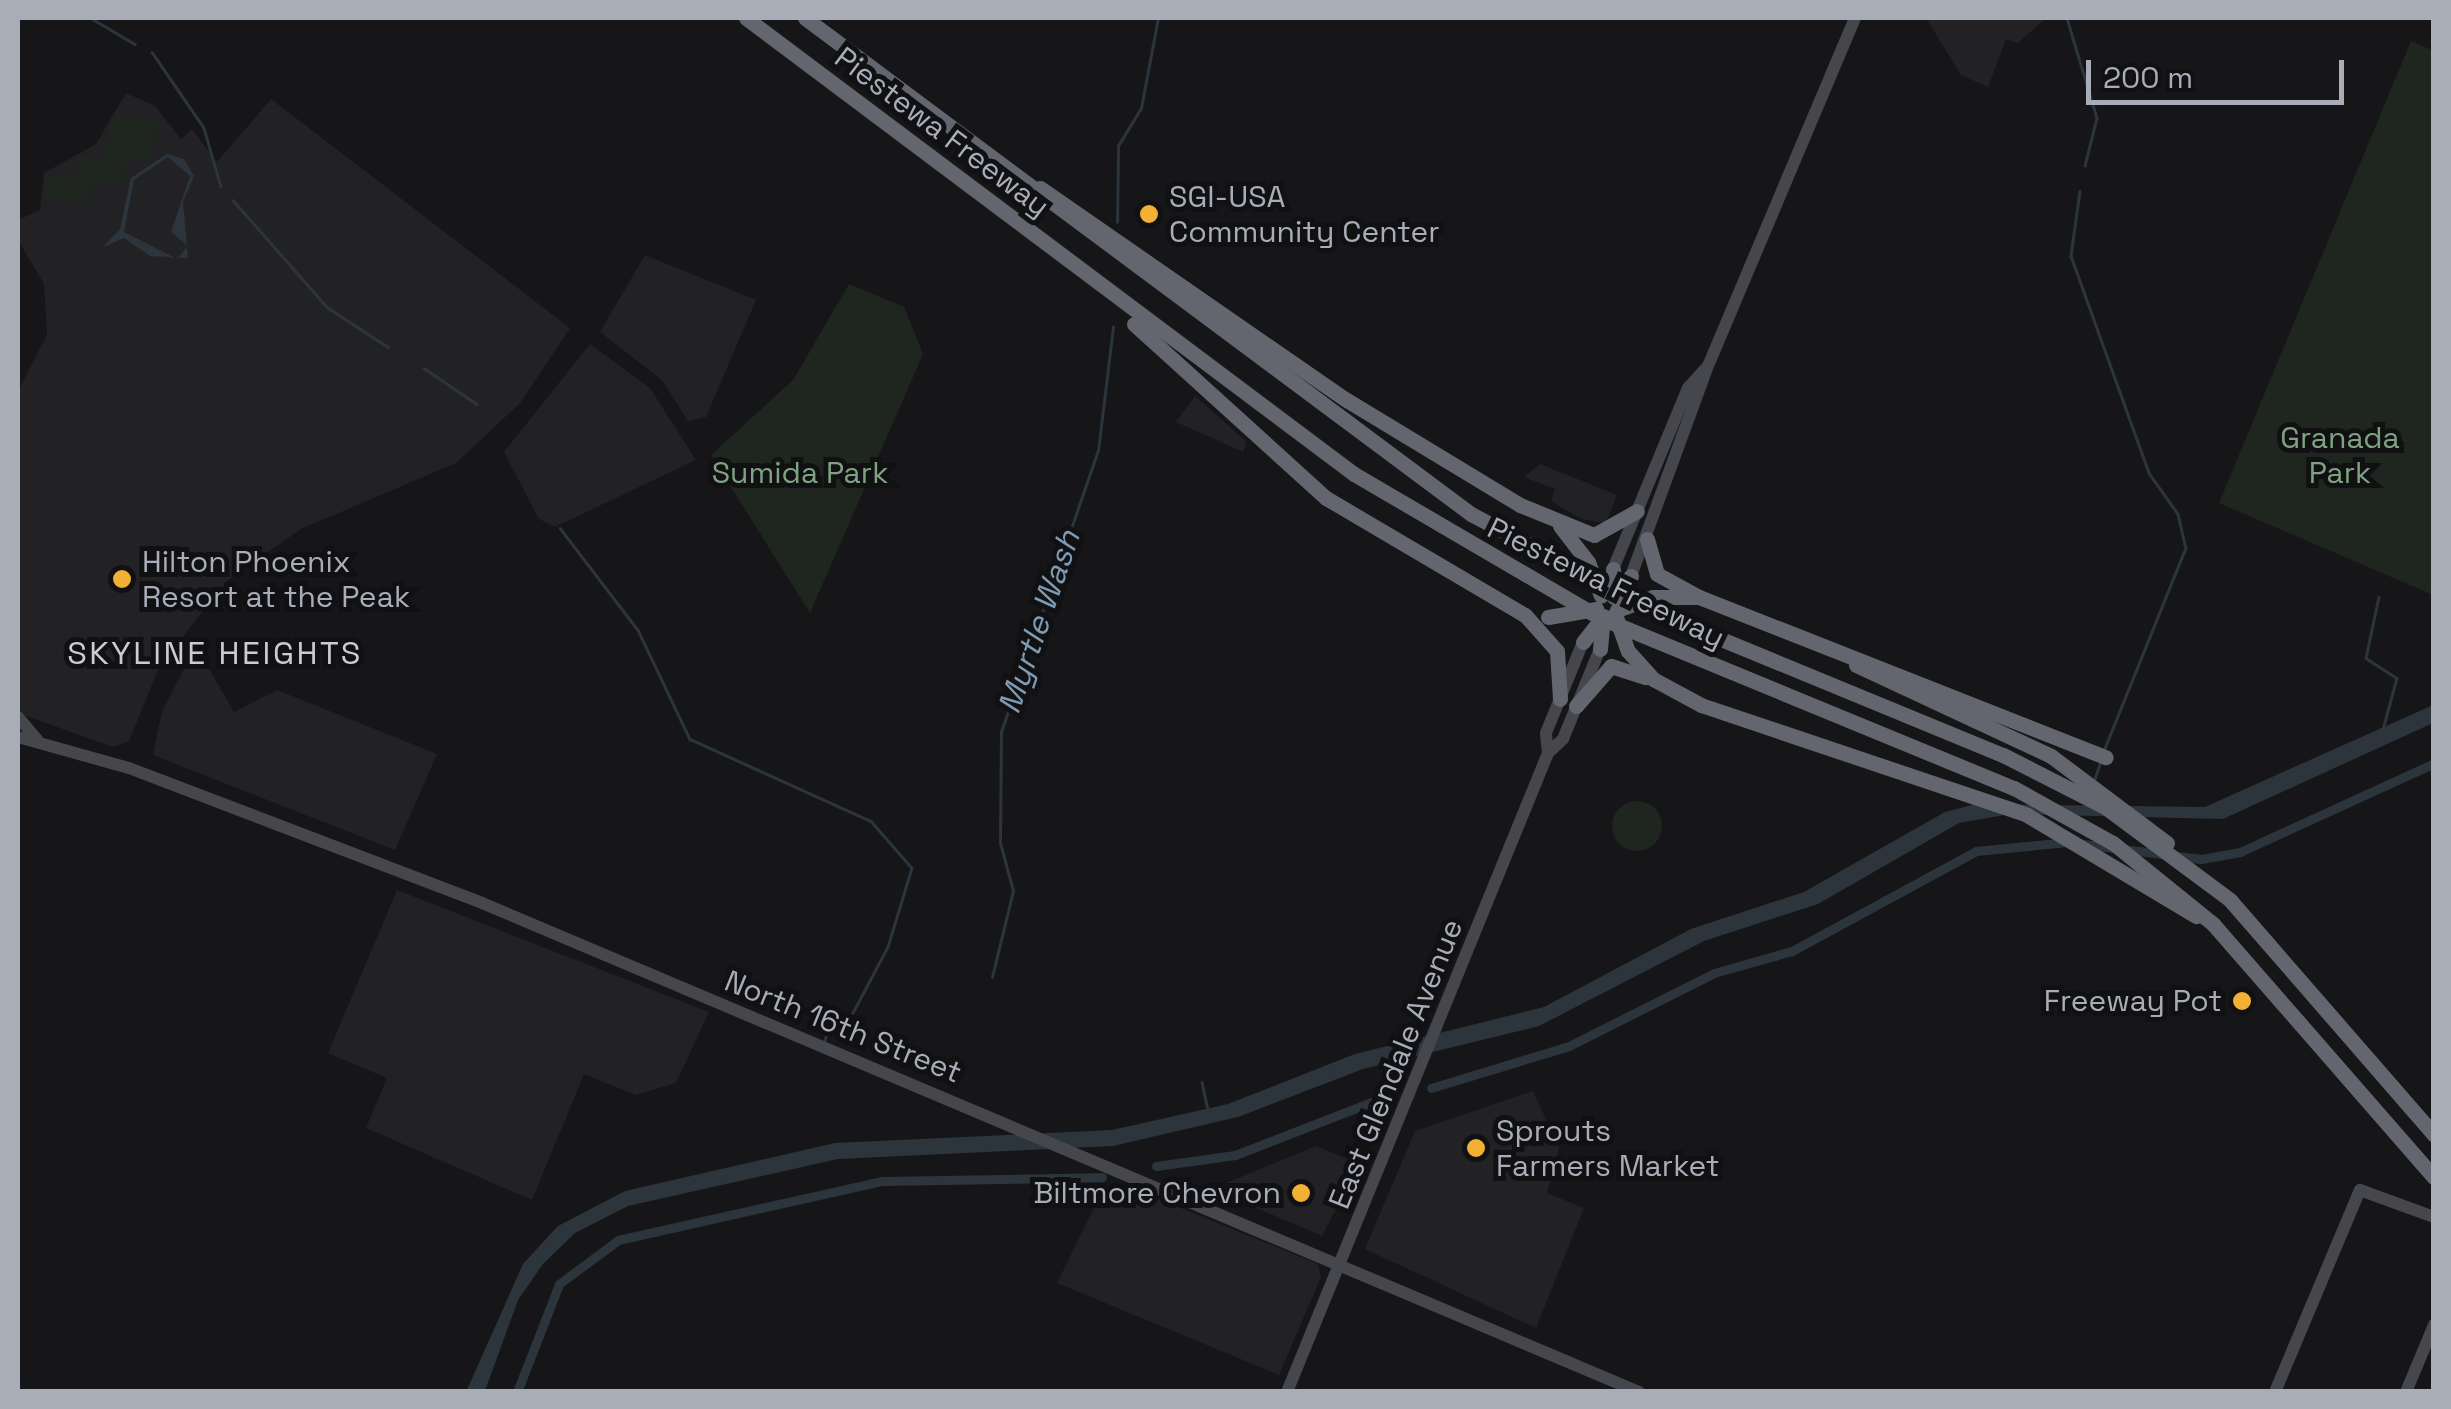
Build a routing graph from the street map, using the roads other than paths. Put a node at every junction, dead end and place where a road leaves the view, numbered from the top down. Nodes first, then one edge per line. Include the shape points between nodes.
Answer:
1 (746, 18) edge
2 (805, 18) edge
3 (1855, 18) edge
4 (1014, 179) junction
5 (1002, 211) junction
6 (1708, 366) junction
7 (1637, 511) junction
8 (1560, 526) junction
9 (1646, 539) junction
10 (1613, 570) joint
11 (1631, 576) joint
12 (1699, 597) junction
13 (1608, 607) junction
14 (1526, 616) junction
15 (1583, 642) joint
16 (1600, 649) joint
17 (1842, 656) junction
18 (1654, 679) junction
19 (1560, 699) junction
20 (1576, 706) junction
21 (18, 718) edge
22 (18, 737) edge
23 (37, 740) junction
24 (1548, 753) junction
25 (2106, 757) dead end
26 (2187, 864) junction
27 (2166, 889) junction
28 (2434, 1135) edge
29 (2434, 1177) edge
30 (2434, 1218) edge
31 (1342, 1264) junction
32 (2434, 1325) edge
33 (1287, 1392) edge
34 (1639, 1392) edge
35 (2275, 1392) edge
36 (2406, 1392) edge

1 - 5 highway, Piestewa Freeway
2 - 4 highway, Piestewa Freeway
3 - 6 main road
4 - 8 highway via 1046,190 1372,416
4 - 26 highway, Piestewa Freeway via 1372,448 1526,546 1674,620 2053,778
5 - 14 highway via 1326,498
5 - 27 highway, Piestewa Freeway via 1238,390 1456,539 1646,639 2014,788
6 - 7 main road via 1688,388
6 - 9 main road
7 - 8 highway via 1603,533
7 - 10 main road
8 - 13 highway, bridge via 1588,562
9 - 11 main road
9 - 12 highway via 1657,574
10 - 13 highway, bridge
11 - 13 highway, bridge
12 - 13 highway, bridge via 1653,597
12 - 17 highway
13 - 14 highway, bridge
13 - 15 highway, bridge
13 - 16 highway, bridge
13 - 18 highway, bridge via 1628,650
14 - 19 highway via 1557,650
15 - 19 main road, East Glendale Avenue
16 - 20 main road, East Glendale Avenue
17 - 25 highway
17 - 26 highway via 2075,770
18 - 20 highway via 1611,666
18 - 27 highway via 1796,740 1983,797
19 - 24 main road, East Glendale Avenue
20 - 24 main road, East Glendale Avenue
21 - 23 main road
22 - 23 main road, North 16th Street
23 - 31 main road, North 16th Street via 453,892
24 - 31 main road, East Glendale Avenue
26 - 28 highway, Piestewa Freeway via 2218,888
27 - 29 highway, Piestewa Freeway via 2213,924
30 - 35 main road via 2360,1190
31 - 33 main road, East Glendale Avenue
31 - 34 main road, North 16th Street
32 - 36 main road

